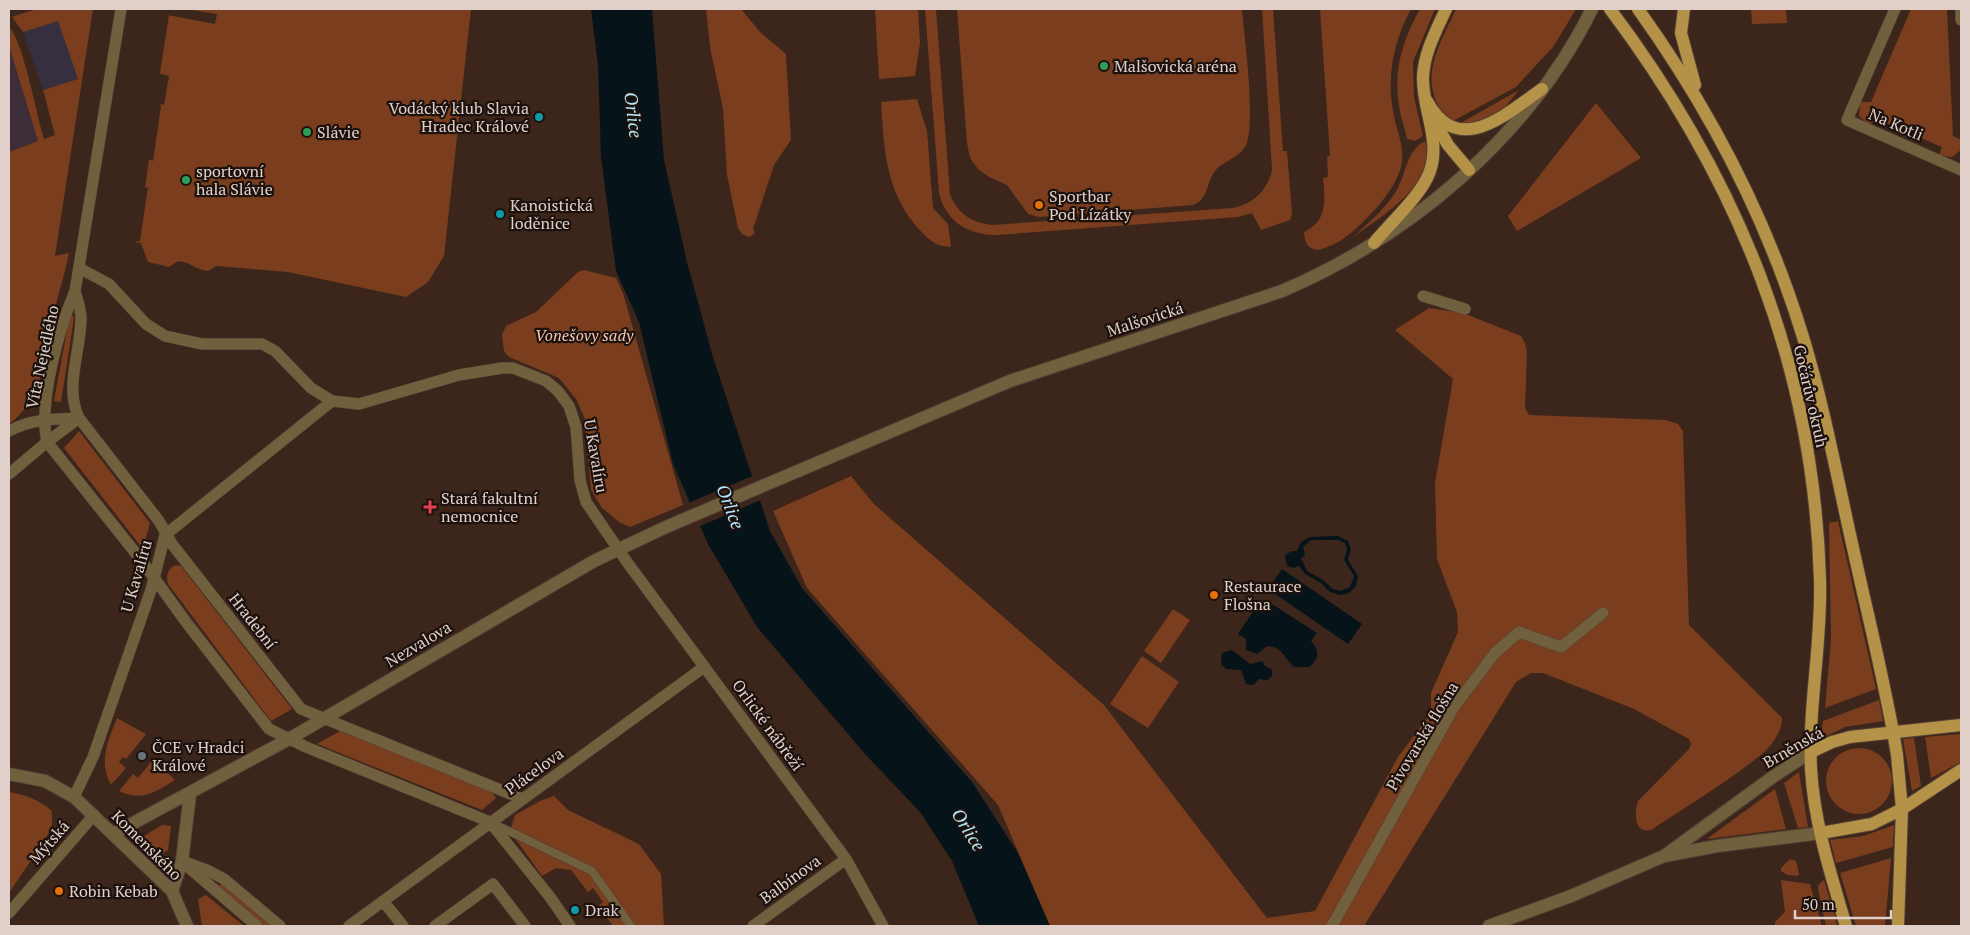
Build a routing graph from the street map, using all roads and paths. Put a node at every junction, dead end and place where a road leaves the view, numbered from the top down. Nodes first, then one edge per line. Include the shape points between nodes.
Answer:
1 (121, 9) edge
2 (1446, 9) edge
3 (1592, 9) edge
4 (1610, 9) edge
5 (1638, 9) edge
6 (1684, 9) edge
7 (1895, 9) edge
8 (1961, 9) edge
9 (1961, 20) edge
10 (1542, 88) junction
11 (1423, 89) junction
12 (1701, 104) junction
13 (1469, 170) junction
14 (1961, 170) edge
15 (1374, 243) junction
16 (79, 268) junction
17 (75, 291) junction
18 (1423, 296) dead end
19 (1465, 309) dead end
20 (332, 401) junction
21 (79, 418) junction
22 (45, 420) junction
23 (9, 431) edge
24 (47, 442) junction
25 (9, 474) edge
26 (788, 474) joint
27 (167, 534) junction
28 (619, 549) junction
29 (154, 578) junction
30 (1604, 613) dead end
31 (704, 667) junction
32 (324, 718) junction
33 (1961, 725) edge
34 (1894, 732) junction
35 (289, 739) junction
36 (1811, 752) junction
37 (1961, 770) edge
38 (9, 774) edge
39 (190, 794) junction
40 (74, 797) junction
41 (523, 799) junction
42 (1902, 809) junction
43 (94, 815) junction
44 (490, 822) junction
45 (1821, 833) junction
46 (113, 834) junction
47 (1664, 856) junction
48 (846, 858) junction
49 (182, 861) junction
50 (172, 891) junction
51 (383, 901) junction
52 (9, 913) edge
53 (187, 926) edge
54 (257, 926) edge
55 (280, 926) edge
56 (349, 926) edge
57 (403, 926) edge
58 (434, 926) edge
59 (524, 926) edge
60 (570, 926) edge
61 (631, 926) edge
62 (753, 926) edge
63 (883, 926) edge
64 (1332, 926) edge
65 (1489, 926) edge
66 (1846, 926) edge
67 (1898, 926) edge

1 - 16 street, Víta Nejedlého
2 - 11 main road via 1426,58
3 - 10 street, Malšovická
4 - 36 main road, Gočárův okruh via 1668,90 1718,180 1771,305 1795,385 1810,464 1820,581
5 - 12 main road, Gočárův okruh
6 - 12 main road via 1681,34
7 - 14 street, Na Kotli via 1847,120
8 - 9 street
10 - 11 main road via 1492,122 1467,130 1452,128 1444,122 1430,106
10 - 13 street, Malšovická via 1510,128
11 - 13 main road via 1440,131
11 - 15 main road via 1434,143 1429,173 1419,190
12 - 34 main road, Gočárův okruh via 1760,223 1803,336
13 - 15 street, Malšovická via 1438,198
15 - 26 street, Malšovická via 1282,291 1010,381
16 - 17 street, Víta Nejedlého
16 - 20 street, U Kavalíru via 109,284 146,324 165,336 202,344 262,344 275,350 319,395
17 - 21 street, Víta Nejedlého via 81,316 72,391
17 - 22 street, Víta Nejedlého via 63,319 45,403
18 - 19 street
20 - 27 street, U Kavalíru
20 - 28 street, U Kavalíru via 359,404 459,375 502,368 513,368 546,381 569,406 576,427 582,492
21 - 22 street
21 - 24 street
21 - 27 street, Hradební
22 - 23 street via 26,423
22 - 24 street, Víta Nejedlého
24 - 25 street
24 - 29 street
26 - 28 street, Nezvalova
27 - 29 street, U Kavalíru
27 - 32 street, Hradební via 301,710
28 - 31 street, Orlické nábřeží
28 - 32 street, Nezvalova
29 - 35 street via 269,729
29 - 40 street, U Kavalíru via 93,757
30 - 64 street, Pivovarská flošna via 1561,647 1519,632 1495,653 1454,707
31 - 41 street, Plácelova
31 - 48 street, Orlické nábřeží
32 - 35 street, Nezvalova
32 - 41 street, Hradební
33 - 34 main road, Brněnská
34 - 36 main road, Brněnská via 1842,739
34 - 42 main road, Gočárův okruh
35 - 39 street, Nezvalova
35 - 44 street
36 - 45 main road, Gočárův okruh via 1813,793
36 - 47 street, Brněnská
37 - 42 main road, Brněnská
38 - 40 street, Komenského via 45,781
39 - 46 street, Nezvalova
39 - 49 street
40 - 43 street, Komenského
41 - 44 street, Plácelova
42 - 45 main road, Brněnská via 1864,826
42 - 67 main road, Gočárův okruh
43 - 46 street, Komenského
43 - 52 street, Mýtská
44 - 51 street, Plácelova
44 - 60 street
44 - 61 street via 592,871
45 - 47 street, Brněnská
45 - 66 main road, Gočárův okruh
46 - 50 street, Komenského
47 - 65 street, Brněnská via 1571,896
48 - 62 street, Balbínova
48 - 63 street, Orlické nábřeží
49 - 50 street
49 - 54 street
49 - 55 street via 224,879
50 - 53 street, Komenského
51 - 56 street, Plácelova
51 - 57 street
58 - 59 street via 493,884

